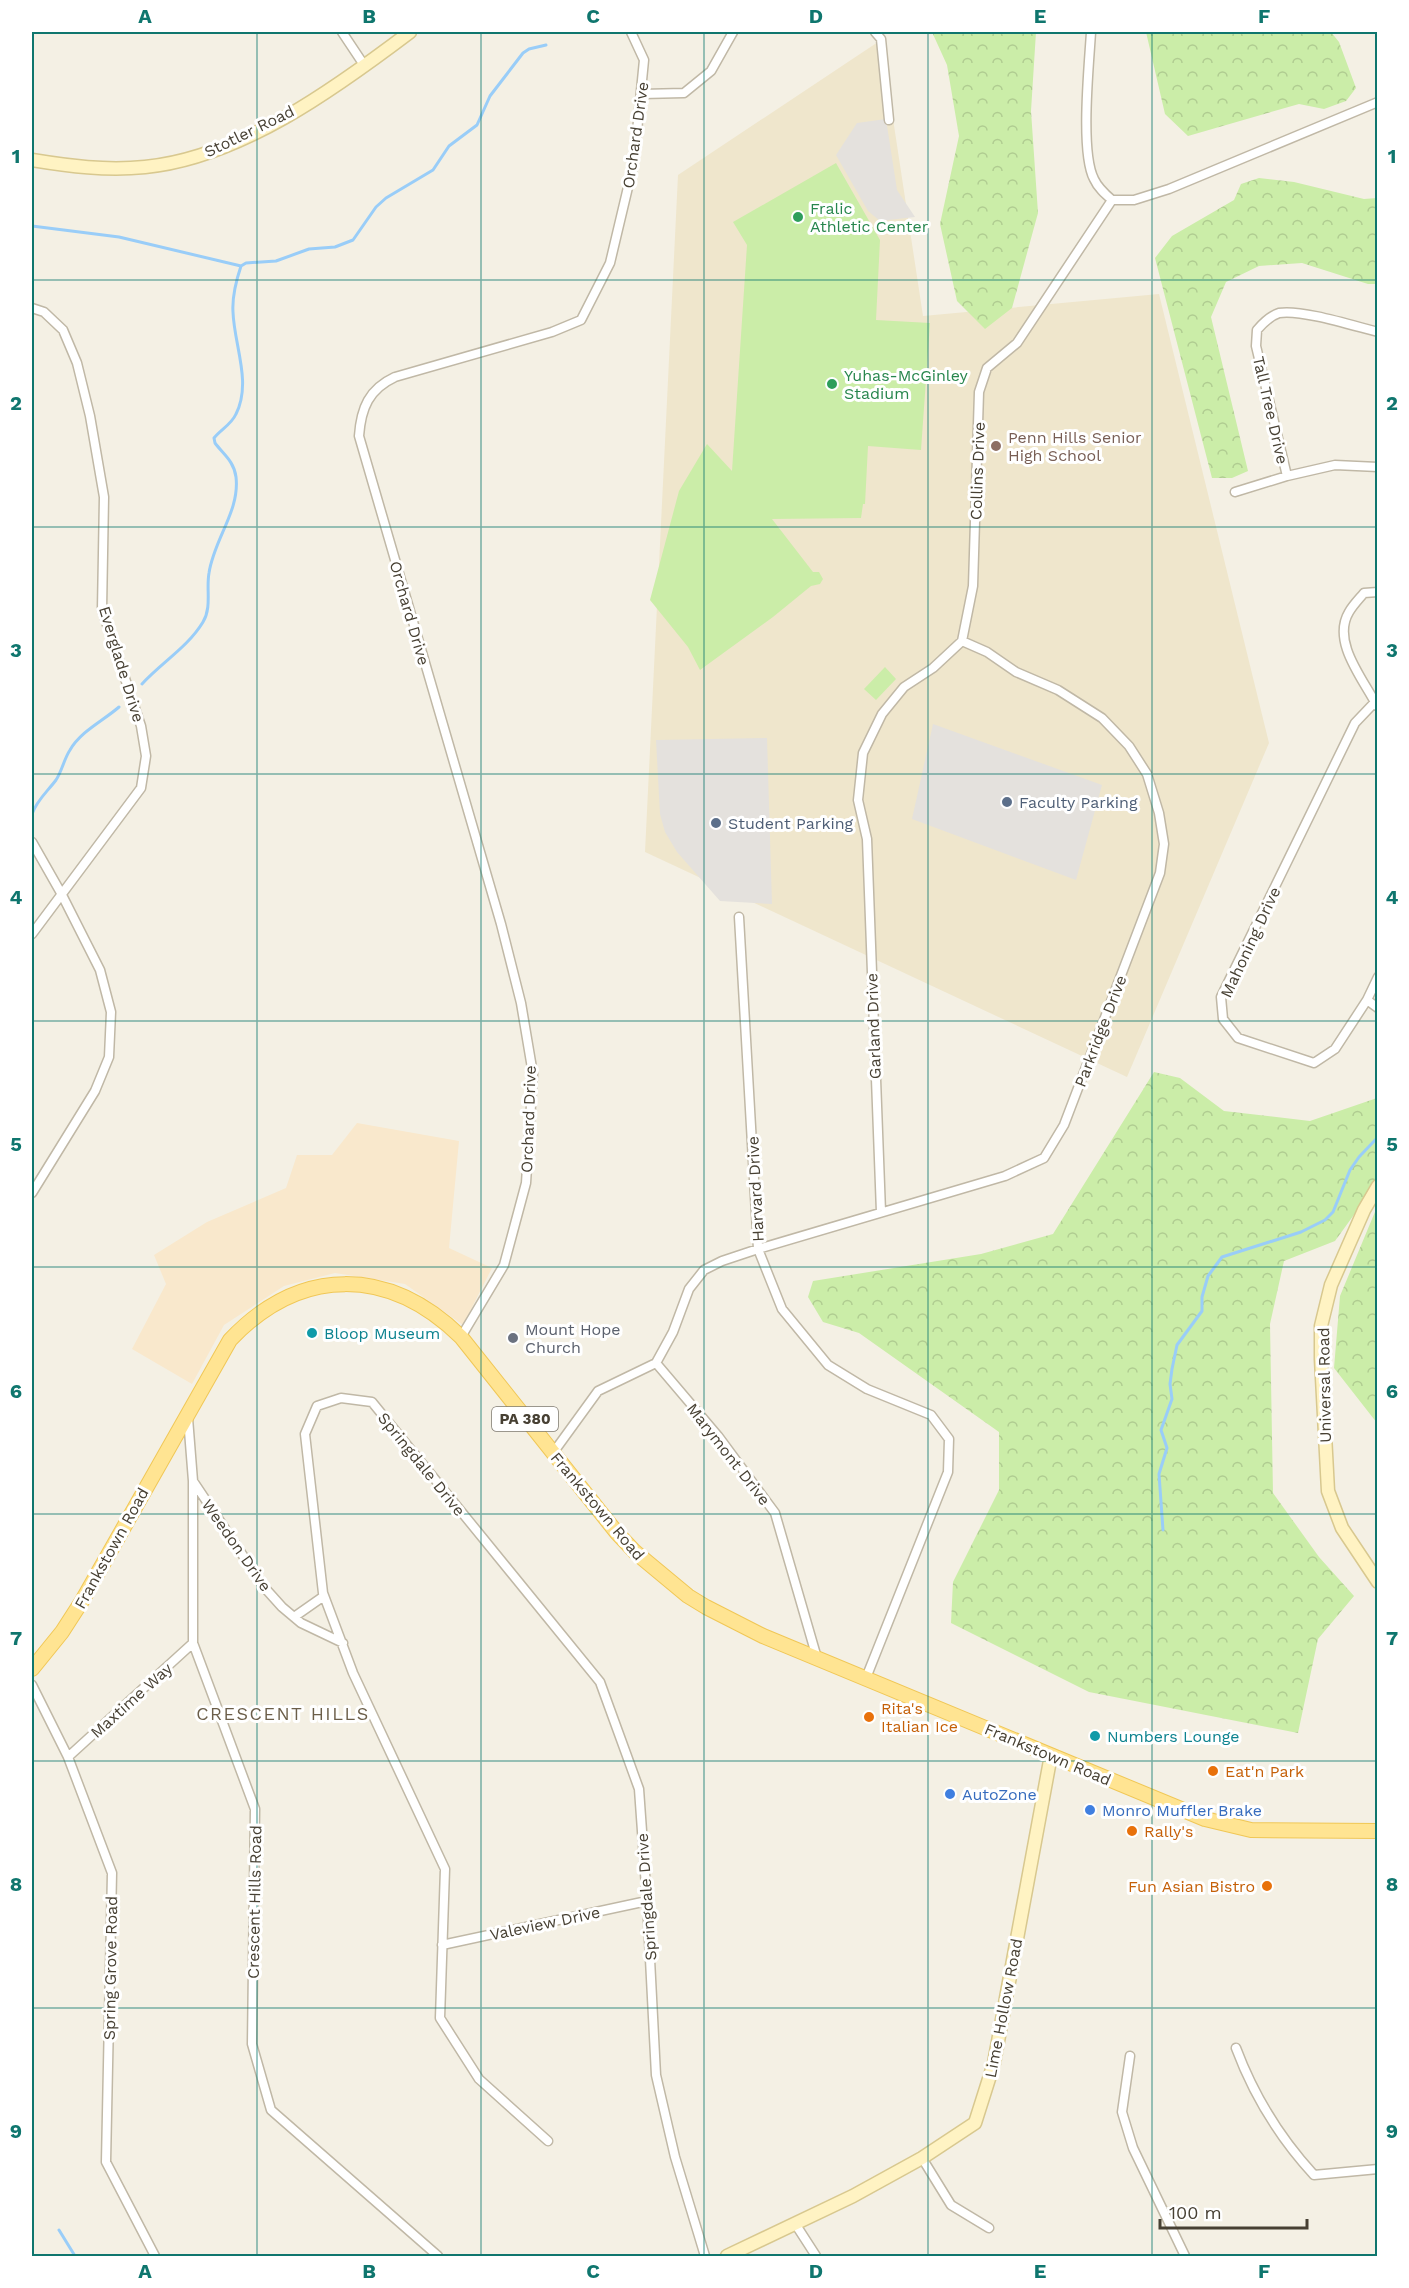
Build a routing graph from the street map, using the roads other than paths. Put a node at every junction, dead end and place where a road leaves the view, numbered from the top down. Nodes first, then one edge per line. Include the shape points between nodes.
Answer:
1 (342, 32) edge
2 (410, 32) edge
3 (631, 32) edge
4 (733, 32) edge
5 (875, 32) edge
6 (1091, 32) edge
7 (364, 65) junction
8 (642, 94) junction
9 (1377, 102) edge
10 (889, 120) dead end
11 (32, 160) edge
12 (1112, 200) junction
13 (32, 308) edge
14 (1377, 332) edge
15 (1377, 467) edge
16 (1287, 476) junction
17 (1235, 492) dead end
18 (1377, 592) edge
19 (962, 641) junction
20 (1376, 704) edge
21 (32, 843) edge
22 (61, 893) junction
23 (739, 916) dead end
24 (32, 934) edge
25 (1377, 977) edge
26 (1367, 1000) junction
27 (1377, 1008) edge
28 (1377, 1186) edge
29 (32, 1193) edge
30 (880, 1212) junction
31 (758, 1249) junction
32 (461, 1337) junction
33 (656, 1363) junction
34 (187, 1412) junction
35 (553, 1453) junction
36 (193, 1481) junction
37 (1377, 1582) edge
38 (324, 1596) junction
39 (294, 1617) junction
40 (193, 1643) junction
41 (343, 1643) junction
42 (817, 1658) junction
43 (32, 1669) edge
44 (866, 1678) junction
45 (32, 1685) edge
46 (1051, 1755) junction
47 (68, 1757) junction
48 (1377, 1831) edge
49 (647, 1901) junction
50 (442, 1944) junction
51 (1236, 2048) dead end
52 (1130, 2056) dead end
53 (548, 2140) dead end
54 (922, 2158) junction
55 (1377, 2169) edge
56 (796, 2225) junction
57 (989, 2228) dead end
58 (156, 2256) edge
59 (438, 2256) edge
60 (705, 2256) edge
61 (727, 2256) edge
62 (816, 2256) edge
63 (1185, 2256) edge

1 - 7 street
2 - 7 street, Stotler Road
3 - 8 street, Orchard Drive via 644,60
4 - 8 street via 711,71 684,93
5 - 10 street via 881,39
6 - 12 street via 1086,152 1093,178
7 - 11 street, Stotler Road via 239,140 175,162 112,169
8 - 32 street, Orchard Drive via 634,162 610,262 581,320 381,383 360,415 358,436 501,924 521,1003 533,1074 526,1183 504,1265
9 - 12 street via 1169,189 1134,200
12 - 19 street, Collins Drive via 1017,343 987,368 980,392 973,586
13 - 22 street, Everglade Drive via 44,312 63,330 88,405 104,497 102,610 141,726 146,756 141,788
14 - 16 street, Tall Tree Drive via 1293,312 1278,314 1257,330 1256,346
15 - 16 street via 1335,465
16 - 17 street
18 - 20 street via 1364,593 1348,613 1343,634
19 - 30 street, Garland Drive via 933,668 904,687 882,714 862,753 858,800 867,839
19 - 30 street, Parkridge Drive via 1075,700 1102,718 1129,746 1147,774 1159,813 1164,844 1160,873 1064,1125 1044,1158 1005,1176
20 - 26 street, Mahoning Drive via 1355,723 1221,997 1223,1020 1238,1038 1314,1063 1335,1049
21 - 22 street
22 - 24 street, Everglade Drive
22 - 29 street via 100,970 111,1012 110,1057 95,1091
23 - 31 street, Harvard Drive
25 - 26 street
26 - 27 street
28 - 37 street, Universal Road via 1331,1285 1321,1326 1321,1359 1329,1491 1342,1528
30 - 31 street, Parkridge Drive
31 - 33 street, Parkridge Drive via 704,1270 689,1289
31 - 44 street, Harvard Drive via 782,1309 828,1365 867,1389 931,1415 949,1439 948,1472
32 - 34 main road, Frankstown Road / PA 380 via 432,1312 402,1295 371,1286 316,1287 266,1307 253,1317 230,1340
32 - 35 main road, Frankstown Road / PA 380
33 - 35 street via 598,1391
33 - 42 street, Marymont Drive via 776,1513
34 - 36 street, Weedon Drive
34 - 43 main road, Frankstown Road / PA 380 via 63,1632
35 - 42 main road, Frankstown Road / PA 380 via 617,1533 670,1583 733,1622
36 - 39 street, Weedon Drive via 264,1587
36 - 40 street, Crescent Hills Road
38 - 39 street
38 - 41 street, Springdale Drive
38 - 49 street, Springdale Drive via 305,1434 316,1406 341,1398 372,1402 600,1682 639,1789
39 - 41 street, Weedon Drive
40 - 47 street, Maxtime Way
40 - 59 street, Crescent Hills Road via 255,1809 252,2044 272,2110
41 - 50 street, Springdale Drive via 353,1673 445,1869
42 - 44 main road, Frankstown Road / PA 380
44 - 46 main road, Frankstown Road / PA 380
45 - 47 street, Spring Grove Road
46 - 48 main road, Frankstown Road / PA 380 via 1183,1811 1229,1826 1272,1831
46 - 54 street, Lime Hollow Road via 994,2063 975,2123
47 - 58 street, Spring Grove Road via 112,1873 106,2162
49 - 50 street, Valeview Drive
49 - 60 street, Springdale Drive via 656,2075 675,2157
50 - 53 street, Springdale Drive via 440,2018 478,2079
51 - 55 street via 1245,2074 1288,2147 1314,2175
52 - 63 street via 1122,2112 1132,2148
54 - 56 street, Lime Hollow Road
54 - 57 street via 951,2205
56 - 61 street, Lime Hollow Road
56 - 62 street

